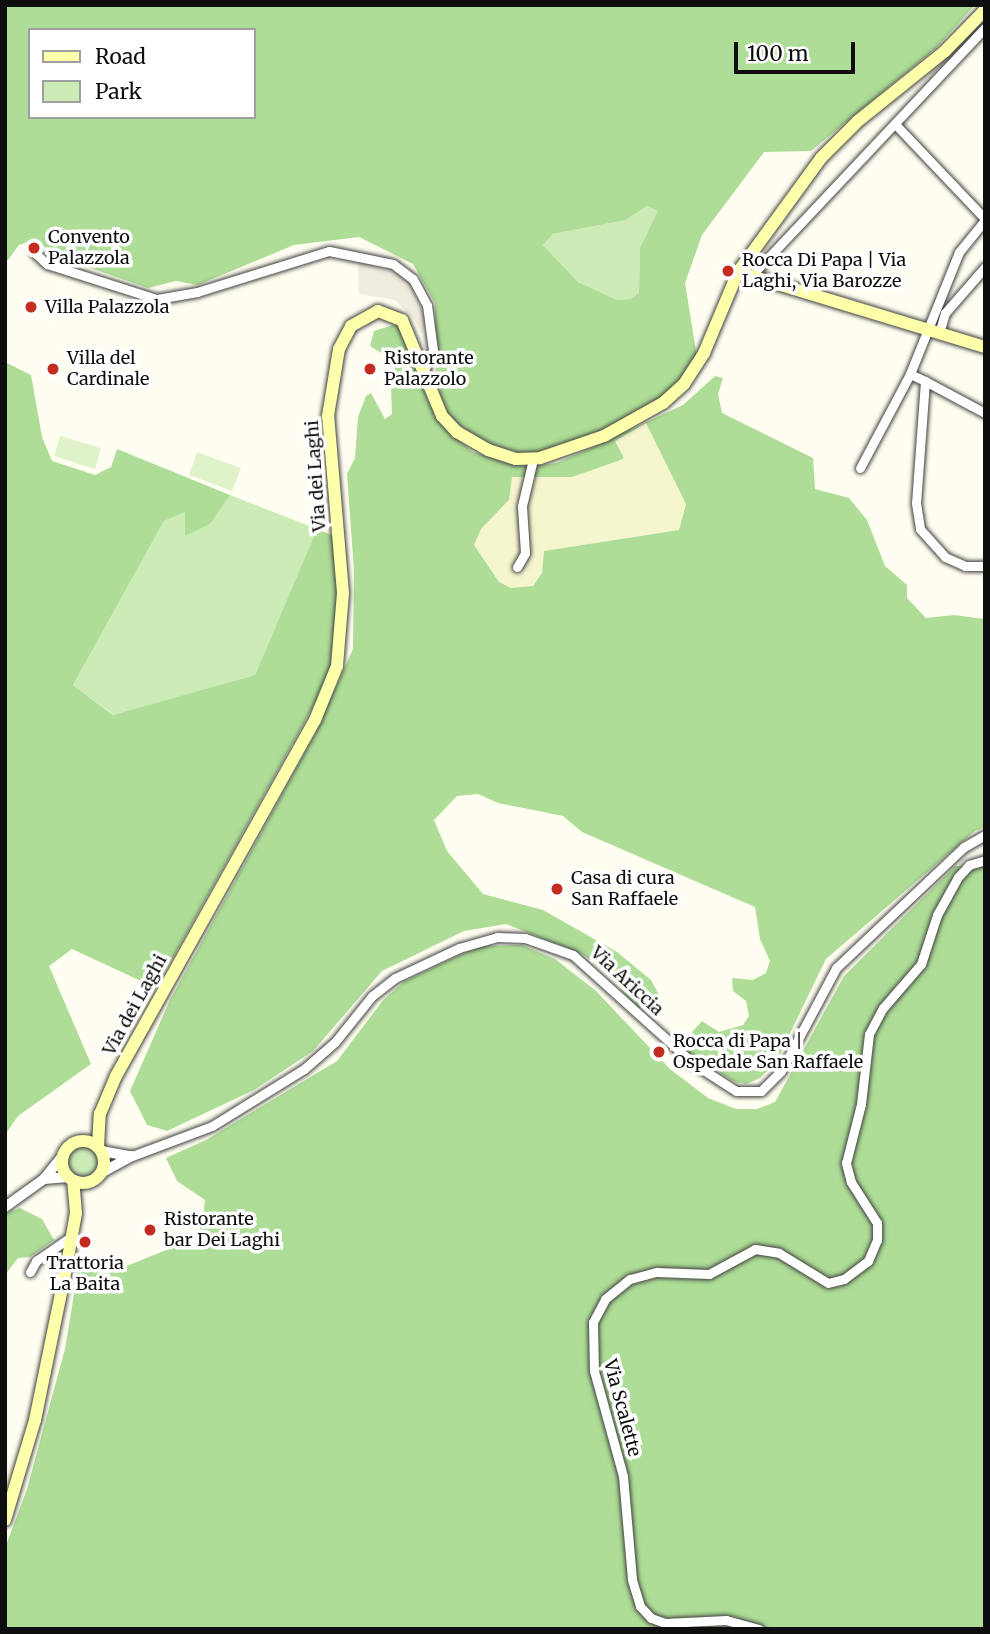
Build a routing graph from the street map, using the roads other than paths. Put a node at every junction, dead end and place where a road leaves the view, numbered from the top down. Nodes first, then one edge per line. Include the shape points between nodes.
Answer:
1 (985, 10) edge
2 (985, 28) edge
3 (895, 124) junction
4 (985, 219) edge
5 (34, 252) dead end
6 (985, 267) edge
7 (744, 275) junction
8 (934, 329) junction
9 (985, 347) edge
10 (424, 370) junction
11 (910, 374) junction
12 (925, 381) junction
13 (985, 413) edge
14 (533, 459) junction
15 (860, 468) dead end
16 (985, 566) edge
17 (517, 567) dead end
18 (985, 835) edge
19 (985, 860) edge
20 (100, 1114) junction
21 (68, 1149) junction
22 (99, 1149) junction
23 (132, 1156) junction
24 (98, 1176) junction
25 (44, 1179) junction
26 (71, 1179) junction
27 (5, 1207) edge
28 (76, 1213) junction
29 (72, 1236) junction
30 (30, 1272) dead end
31 (5, 1520) edge
32 (759, 1629) edge

1 - 7 main road, Via dei Laghi via 945,51 824,154
2 - 3 street
3 - 4 street
3 - 7 street
4 - 8 street via 959,252
5 - 10 street via 47,264 157,299 185,295 329,251 393,264 416,282 427,305 433,344
6 - 8 street
7 - 8 main road
7 - 14 main road, Via dei Laghi via 699,363 676,393 604,436
8 - 9 main road
8 - 11 street
10 - 14 main road, Via dei Laghi via 437,406 456,431 501,455
10 - 20 main road, Via dei Laghi via 412,334 392,313 362,316 341,344 328,421 343,593 336,672 311,727 132,1045
11 - 12 street
11 - 15 street
12 - 13 street
12 - 16 street via 916,503 920,529 945,557 965,566
14 - 17 street via 522,506 525,553
18 - 23 street, Via Ariccia via 964,847 836,968 781,1071 761,1091 736,1091 694,1064 576,957 534,940 497,937 465,946 396,978 372,996 335,1042 304,1069 224,1120
19 - 32 street, Via Scalette via 969,865 958,877 937,915 921,964 883,1008 869,1034 846,1163 852,1182 877,1221 878,1237 868,1261 844,1279 828,1283 779,1254 753,1249 705,1275 666,1271 634,1277 605,1299 593,1322 595,1379 623,1476 632,1579 640,1606 664,1623 726,1620
20 - 21 main road, Via dei Laghi
20 - 22 main road, Via dei Laghi
21 - 22 main road via 83,1141
21 - 25 street
21 - 26 main road via 62,1167
22 - 23 street, Via Ariccia
22 - 24 main road
23 - 24 street, Via Ariccia
24 - 26 main road
24 - 28 main road
25 - 26 street
25 - 27 street
26 - 28 main road
28 - 29 main road
29 - 30 street via 36,1261
29 - 31 main road via 35,1420

